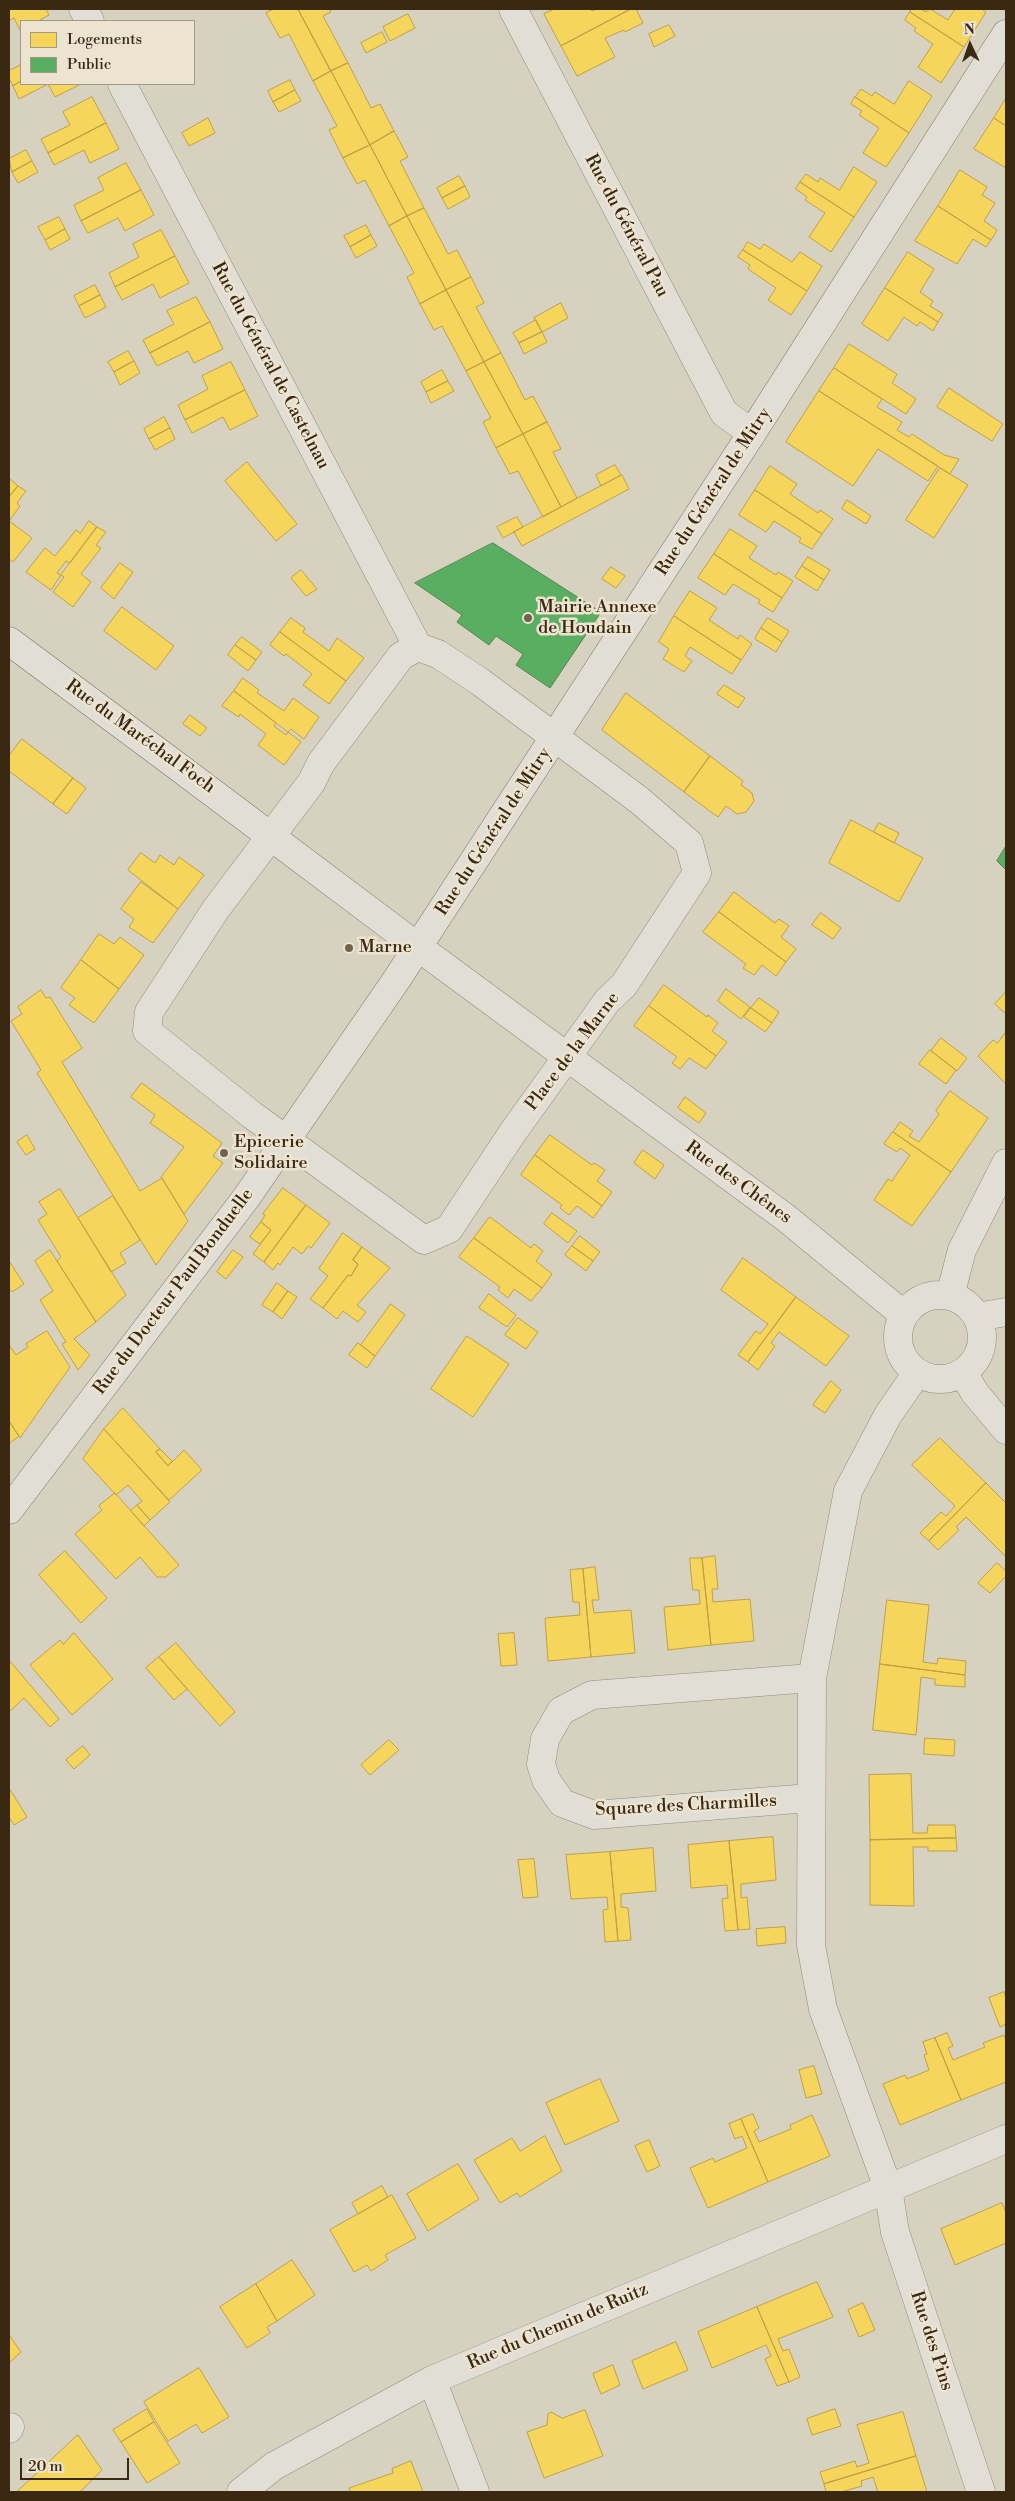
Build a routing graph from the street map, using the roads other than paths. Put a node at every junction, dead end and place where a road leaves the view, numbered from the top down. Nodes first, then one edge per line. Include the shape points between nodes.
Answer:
1 (83, 9) edge
2 (513, 9) edge
3 (89, 20) edge
4 (1006, 34) edge
5 (123, 85) edge
6 (752, 433) junction
7 (9, 641) edge
8 (418, 648) junction
9 (555, 738) junction
10 (270, 834) junction
11 (418, 947) junction
12 (566, 1058) junction
13 (287, 1140) junction
14 (1006, 1163) edge
15 (950, 1296) junction
16 (1006, 1312) edge
17 (904, 1315) junction
18 (977, 1317) junction
19 (917, 1373) junction
20 (963, 1373) junction
21 (1006, 1430) edge
22 (9, 1510) edge
23 (812, 1678) junction
24 (810, 1798) junction
25 (1006, 2139) edge
26 (888, 2188) junction
27 (432, 2380) junction
28 (241, 2492) edge
29 (475, 2492) edge
30 (981, 2492) edge

1 - 3 street
2 - 6 street, Rue du Général Pau via 724,414
4 - 6 street, Rue du Général de Mitry
5 - 8 street, Rue du Général de Castelnau
6 - 9 street, Rue du Général de Mitry
7 - 10 street, Rue du Maréchal Foch
8 - 9 street, Place de la Marne via 438,654
8 - 10 street, Place de la Marne via 402,656 321,763 311,783
9 - 11 street, Rue du Général de Mitry
9 - 12 street, Place de la Marne via 639,800 689,843 697,872 624,985 607,1001
10 - 11 street, Rue du Maréchal Foch
10 - 13 street, Place de la Marne via 149,1012 147,1031
11 - 12 street, Rue des Chênes
11 - 13 street, Rue du Docteur Paul Bonduelle
12 - 13 street, Place de la Marne via 448,1230 424,1240
12 - 17 street, Rue des Chênes via 786,1218
13 - 22 street, Rue du Docteur Paul Bonduelle
14 - 15 street via 962,1250
15 - 17 street via 924,1298
15 - 18 street via 970,1308
16 - 18 street
17 - 19 street via 898,1336 899,1347 902,1357
18 - 20 street via 982,1332 981,1347 974,1362
19 - 20 street via 940,1380
19 - 23 street, Rue des Pins via 888,1415 848,1491
20 - 21 street
23 - 24 street, Rue des Pins
23 - 24 street, Square des Charmilles via 592,1695 561,1711 545,1739 542,1764 546,1780 562,1804 594,1815
24 - 26 street, Rue des Pins via 811,1945 823,2010
25 - 26 street, Rue du Chemin de Ruitz
26 - 27 street, Rue du Chemin de Ruitz
26 - 30 street, Rue des Pins via 895,2232
27 - 28 street, Rue du Chemin de Ruitz via 274,2466
27 - 29 street

